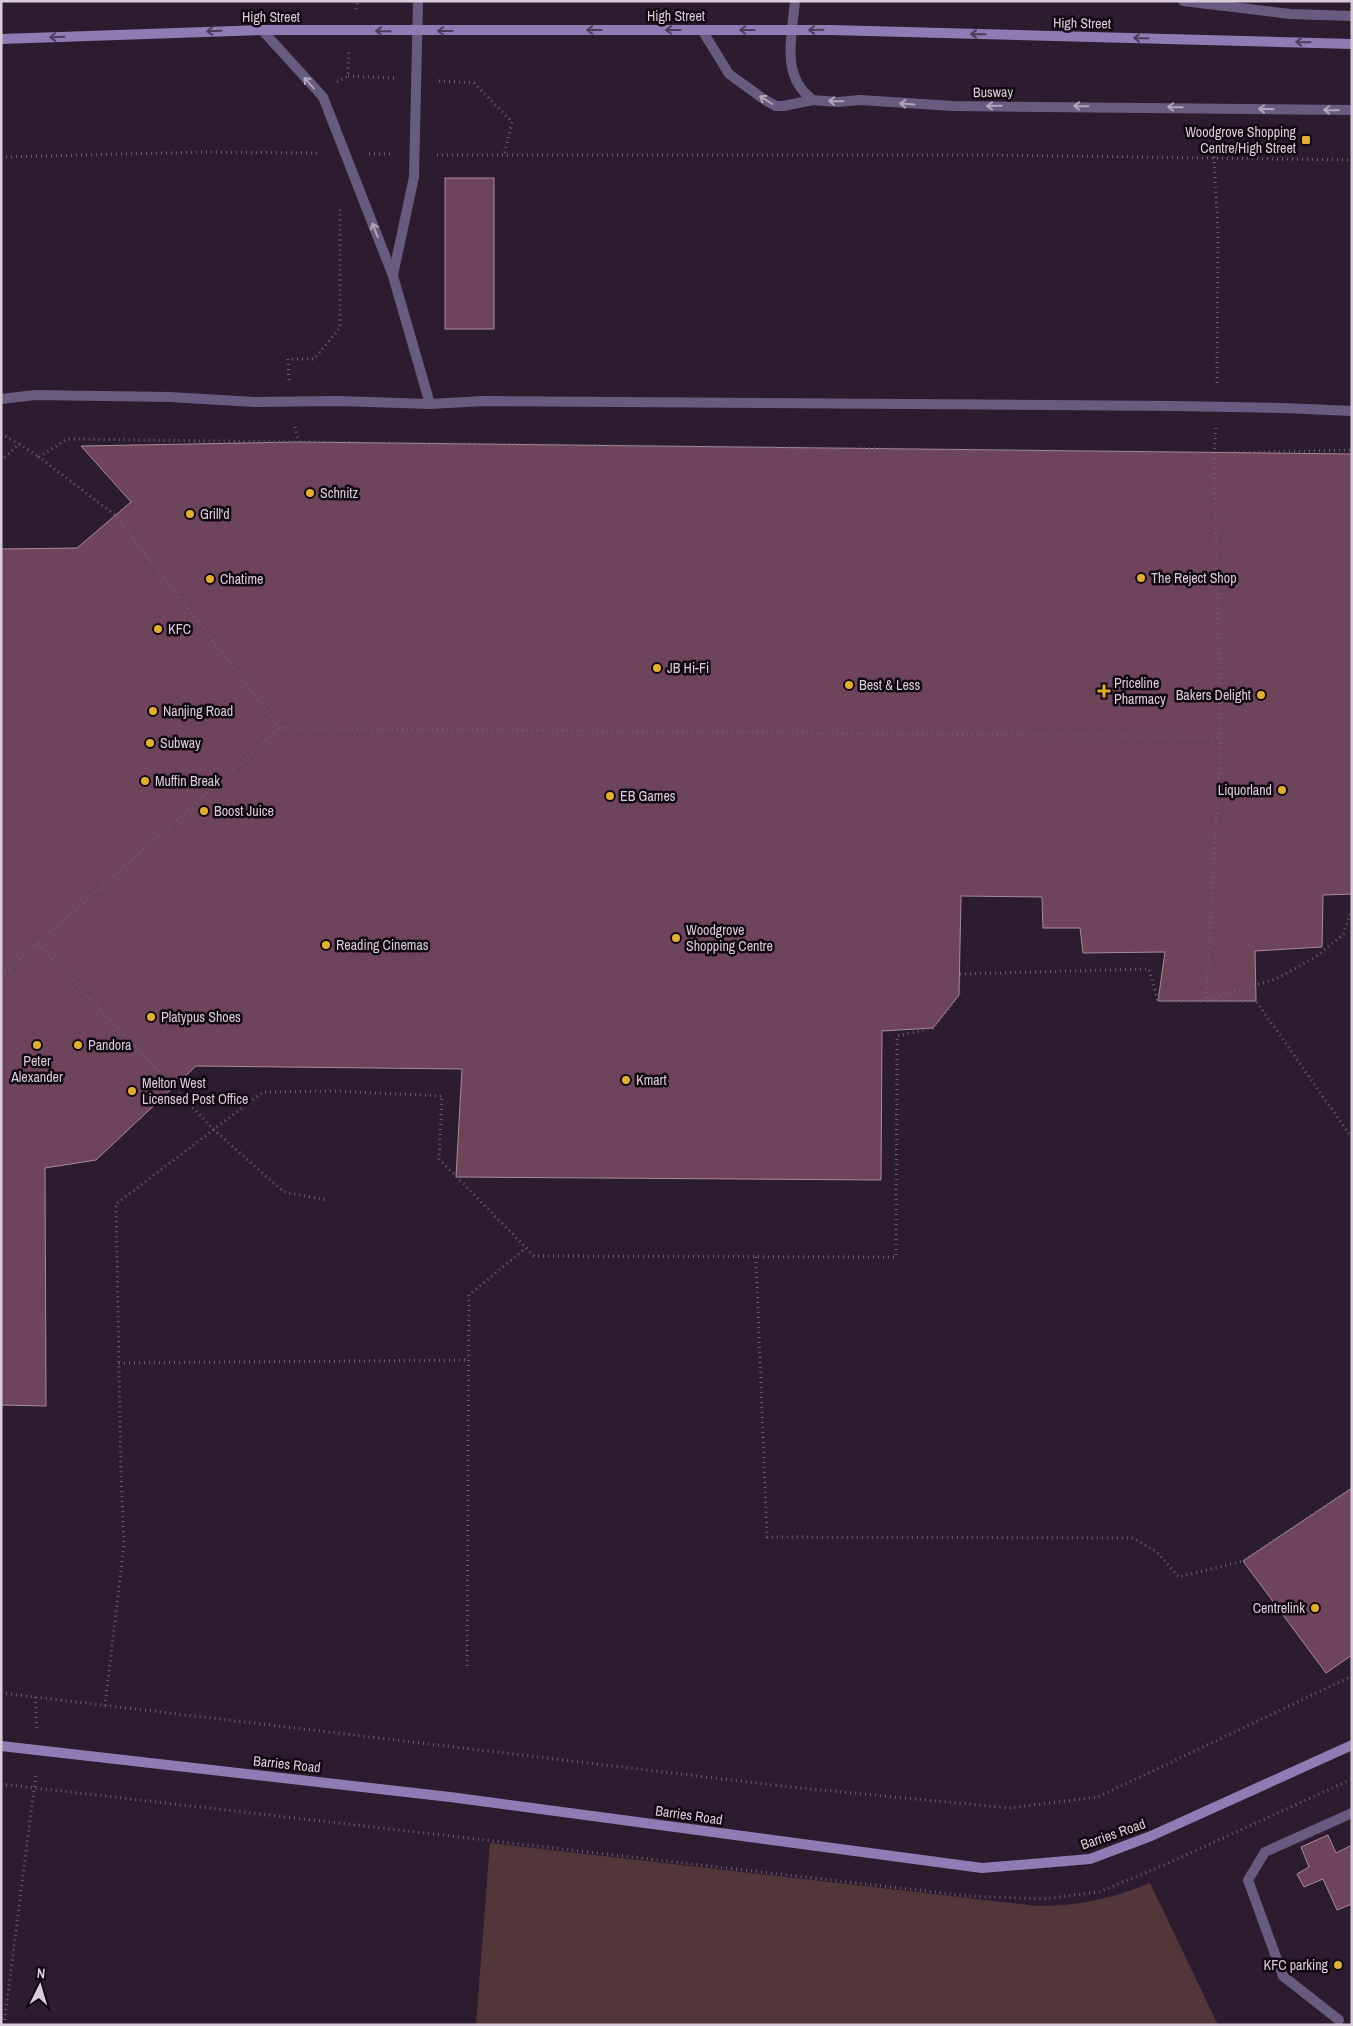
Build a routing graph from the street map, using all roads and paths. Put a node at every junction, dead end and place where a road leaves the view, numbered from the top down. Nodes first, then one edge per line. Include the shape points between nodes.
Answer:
1 (418, 1) edge
2 (796, 1) edge
3 (1183, 1) edge
4 (1352, 16) edge
5 (262, 30) junction
6 (702, 30) junction
7 (416, 31) junction
8 (792, 31) junction
9 (1, 39) edge
10 (1352, 44) edge
11 (348, 76) dead end
12 (415, 79) junction
13 (812, 100) junction
14 (1352, 110) edge
15 (345, 153) junction
16 (504, 154) junction
17 (414, 155) junction
18 (1214, 157) junction
19 (1, 158) edge
20 (1352, 160) edge
21 (340, 202) dead end
22 (393, 276) junction
23 (1, 399) edge
24 (289, 402) junction
25 (430, 404) junction
26 (1217, 407) junction
27 (1352, 411) edge
28 (1, 434) edge
29 (299, 442) junction
30 (19, 444) junction
31 (1352, 450) edge
32 (1214, 453) junction
33 (39, 457) junction
34 (1, 461) edge
35 (280, 728) junction
36 (1221, 737) junction
37 (1352, 908) edge
38 (38, 944) junction
39 (1, 976) edge
40 (1206, 1001) junction
41 (214, 1130) junction
42 (1352, 1138) edge
43 (326, 1200) dead end
44 (526, 1248) junction
45 (756, 1257) junction
46 (469, 1360) junction
47 (119, 1363) junction
48 (1352, 1488) edge
49 (467, 1666) dead end
50 (1352, 1676) edge
51 (1, 1693) edge
52 (35, 1697) junction
53 (106, 1706) junction
54 (1352, 1745) edge
55 (1, 1746) edge
56 (39, 1750) junction
57 (1352, 1814) edge
58 (1339, 2020) dead end
59 (4, 2025) edge

1 - 7 street
2 - 8 street
3 - 4 street via 1290,14
7 -> 5 street, High Street
5 -> 9 street, High Street
15 -> 5 street via 323,97
6 -> 7 street, High Street
8 -> 6 street, High Street
13 -> 6 street, Busway via 783,106 764,100 729,74
7 - 12 street
10 -> 8 street, High Street
8 - 13 street via 790,66 797,85
11 - 12 path
12 - 16 path via 474,83 512,122
12 - 17 street
14 -> 13 street, Busway via 953,106
15 - 17 path
15 - 19 path via 207,152
22 -> 15 street
16 - 17 path
16 - 18 path
17 - 22 street via 414,177
18 - 20 path
18 - 26 path via 1218,231
21 - 24 path via 340,328 314,360 288,359
22 - 25 street
23 - 24 street via 35,395
24 - 25 street
24 - 29 path
25 - 26 street via 484,401
26 - 27 street
26 - 32 path
28 - 30 path
29 - 32 path
29 - 33 path via 67,439
30 - 33 path
30 - 34 path
31 - 32 path
32 - 36 path
33 - 35 path via 116,515
35 - 36 path
35 - 38 path
36 - 40 path
37 - 40 path via 1344,935 1314,958 1276,979
38 - 39 path
38 - 41 path
40 - 42 path via 1256,1001
40 - 45 path via 1158,1001 1149,969 959,974 959,995 932,1028 897,1036 896,1257
41 - 43 path via 284,1192
41 - 44 path via 263,1092 333,1091 442,1096 439,1159
41 - 47 path via 116,1204
44 - 45 path via 534,1256
44 - 46 path via 469,1295
45 - 48 path via 767,1537 1133,1538 1157,1552 1179,1577 1243,1561
46 - 47 path
46 - 49 path
47 - 53 path via 124,1544
50 - 53 path via 1098,1797 1009,1808 790,1787
51 - 52 path
52 - 53 path
52 - 56 path
54 - 56 street, Barries Road via 1151,1836 1090,1859 982,1868 450,1797
55 - 56 street, Barries Road
56 - 59 path
57 - 58 street via 1266,1852 1248,1880 1283,1976

